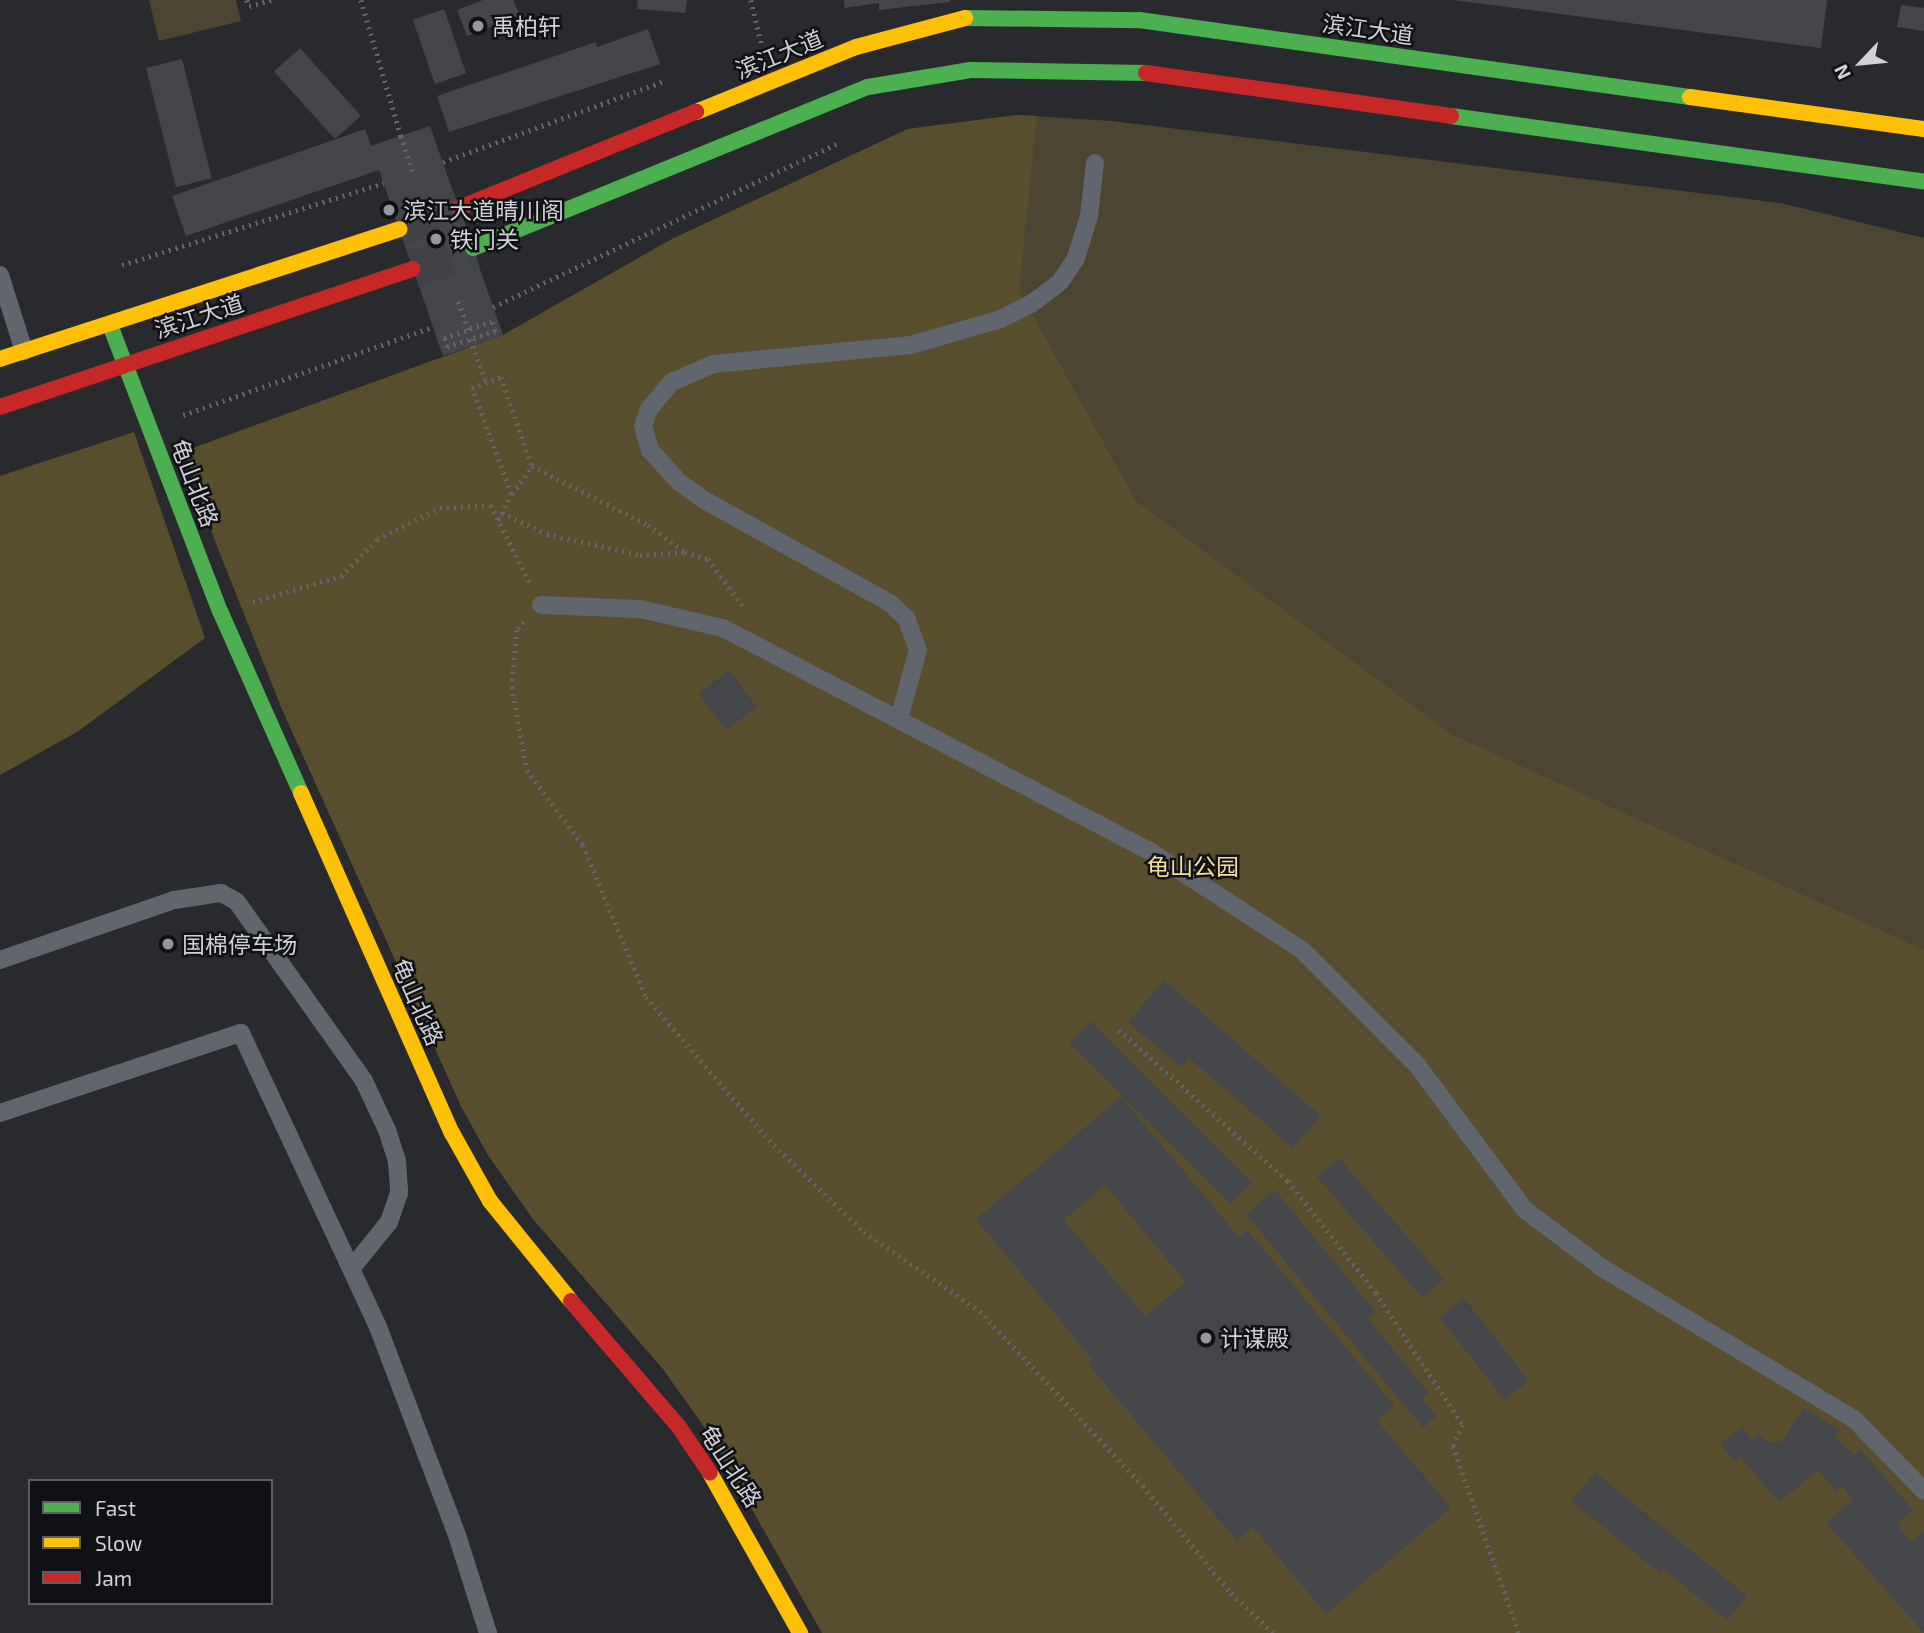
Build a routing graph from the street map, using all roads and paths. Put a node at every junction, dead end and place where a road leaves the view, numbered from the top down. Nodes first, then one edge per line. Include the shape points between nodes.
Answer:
1 (247, 0) edge
2 (271, 0) edge
3 (361, 0) edge
4 (751, 0) edge
5 (749, 51) dead end
6 (673, 79) dead end
7 (1924, 130) edge
8 (853, 135) dead end
9 (443, 162) dead end
10 (1095, 163) dead end
11 (414, 176) dead end
12 (1924, 182) edge
13 (383, 183) dead end
14 (459, 208) tunnel mouth
15 (399, 229) tunnel mouth
16 (473, 248) tunnel mouth
17 (122, 265) dead end
18 (413, 269) tunnel mouth
19 (0, 275) edge
20 (458, 302) dead end
21 (493, 307) dead end
22 (110, 325) junction
23 (433, 327) dead end
24 (468, 330) junction
25 (471, 339) junction
26 (24, 351) junction
27 (0, 359) edge
28 (125, 365) junction
29 (486, 382) junction
30 (0, 407) edge
31 (174, 418) dead end
32 (532, 466) junction
33 (511, 494) junction
34 (502, 513) junction
35 (498, 520) junction
36 (685, 552) junction
37 (541, 605) junction
38 (220, 611) junction
39 (749, 613) dead end
40 (899, 719) junction
41 (0, 960) edge
42 (1119, 1030) dead end
43 (0, 1114) edge
44 (351, 1269) junction
45 (1924, 1491) edge
46 (488, 1633) edge
47 (800, 1633) edge
48 (1273, 1633) edge
49 (1519, 1633) edge

1 - 2 path via 249,6
3 - 11 path, bridge
4 - 5 path via 762,46
6 - 9 path
7 - 14 main road, 滨江大道 via 1139,20 967,18 856,47
8 - 21 path
10 - 40 lane via 1089,216 1076,258 1060,282 1031,304 1001,319 911,345 713,364 672,382 649,409 643,426 650,450 678,481 704,500 891,603 906,619 918,657
12 - 16 main road via 1136,72 971,70 868,87
13 - 17 path
15 - 22 main road, 滨江大道
18 - 28 main road, 滨江大道
19 - 26 lane
20 - 24 path, bridge
22 - 26 main road, 滨江大道
22 - 28 main road, 龟山北路
23 - 31 path
24 - 25 path via 492,322 495,331
24 - 25 path, bridge via 444,338 447,347
25 - 29 path
26 - 27 main road, 滨江大道
28 - 30 main road, 滨江大道
28 - 38 main road, 龟山北路
29 - 32 path via 501,377
29 - 33 path via 472,388
32 - 33 path
32 - 36 path via 648,525
33 - 34 path
34 - 35 path
34 - 36 path via 547,534 640,555
35 - 37 path
35 - 38 path via 491,506 440,508 377,539 341,576
36 - 39 path via 708,559
37 - 40 lane via 640,610 723,628
37 - 48 path via 517,630 512,687 527,770 583,845 646,997 769,1140 864,1232 980,1311
38 - 47 main road, 龟山北路 via 452,1133 490,1201 679,1427 728,1499
40 - 45 lane via 1148,850 1302,950 1416,1065 1525,1210 1604,1269 1854,1419
41 - 44 lane via 174,900 221,892 237,901 364,1081 397,1161 399,1193 389,1222
42 - 49 path via 1288,1181 1383,1304 1463,1425 1453,1446
43 - 44 lane via 241,1034
44 - 46 lane via 407,1399

